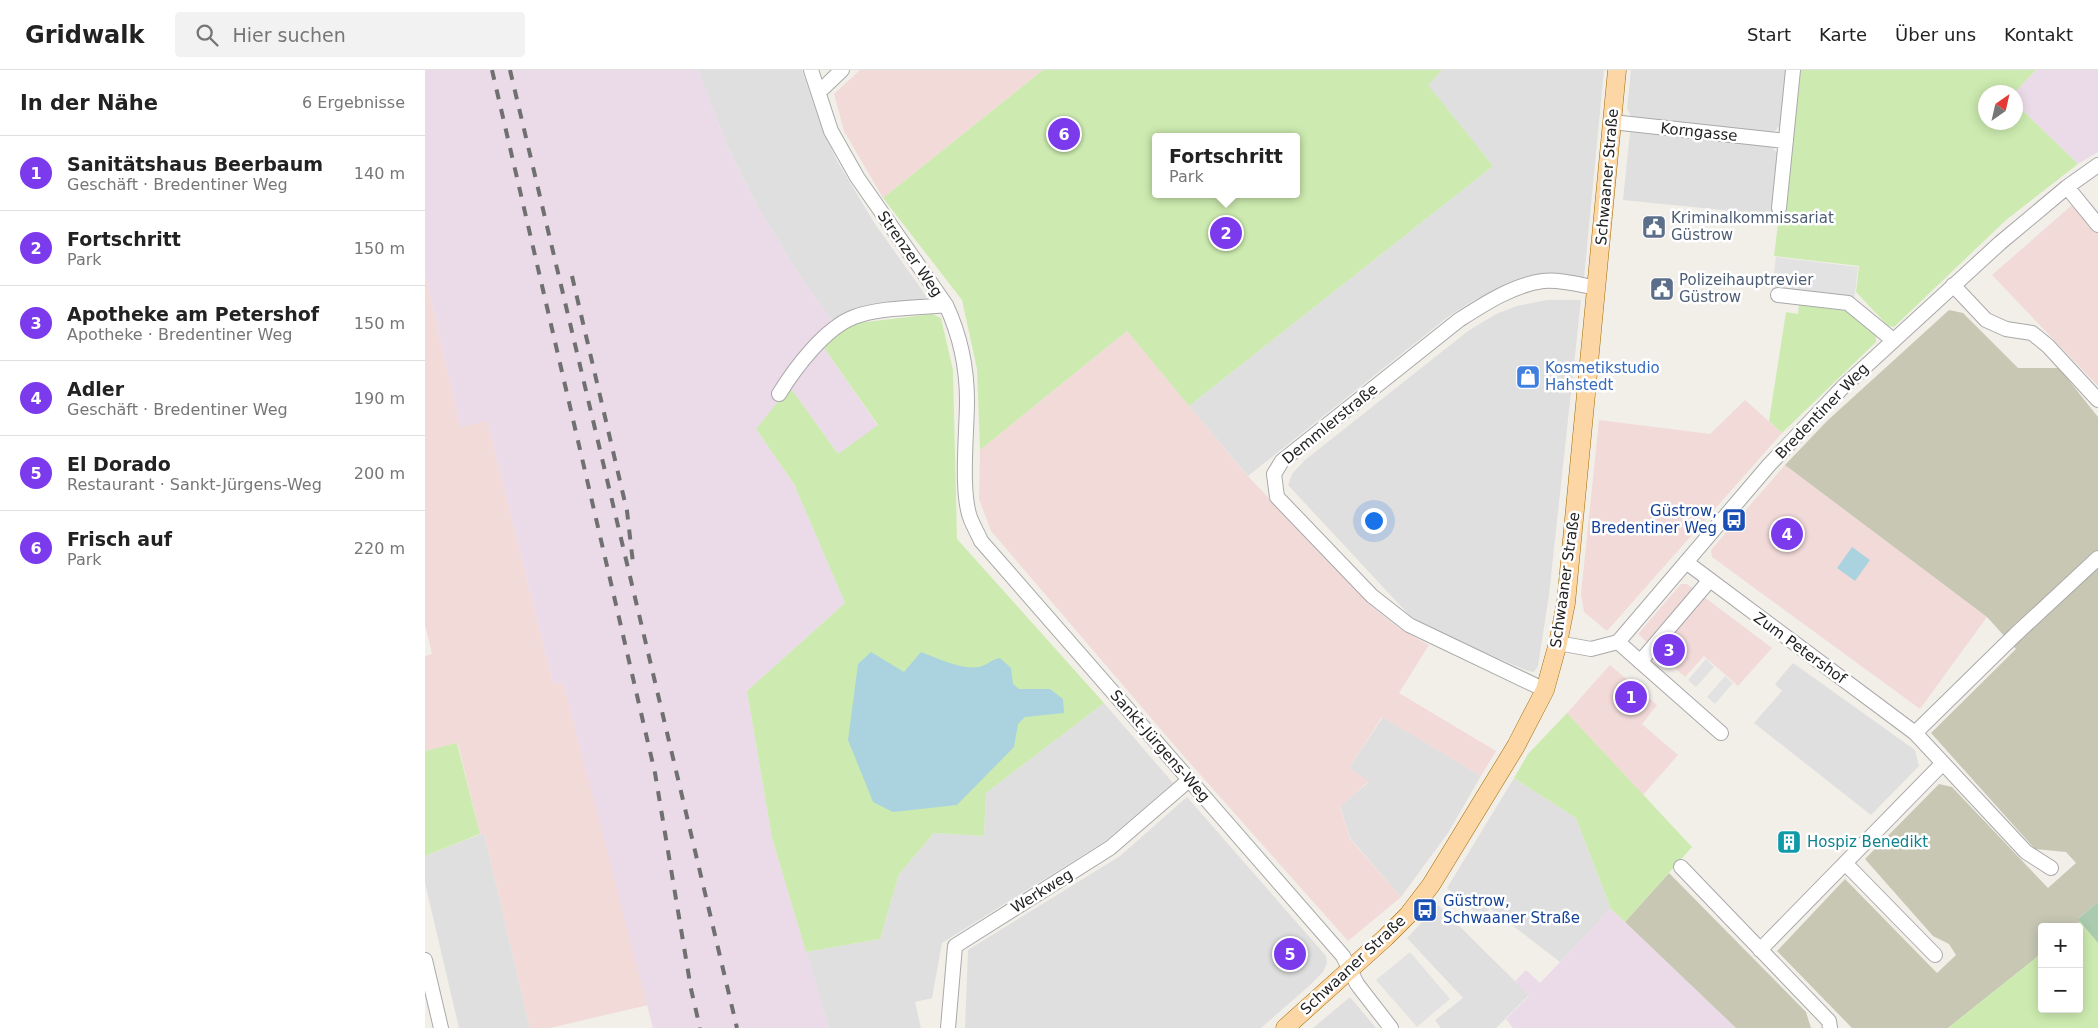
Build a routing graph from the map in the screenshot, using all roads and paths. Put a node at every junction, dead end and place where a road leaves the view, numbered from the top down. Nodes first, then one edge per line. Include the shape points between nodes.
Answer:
1 (811, 70) edge
2 (842, 70) edge
3 (1617, 70) edge
4 (1793, 70) edge
5 (819, 92) junction
6 (1612, 122) junction
7 (1786, 141) junction
8 (2098, 165) edge
9 (2067, 187) junction
10 (1779, 208) dead end
11 (2098, 225) edge
12 (1953, 285) junction
13 (1597, 288) junction
14 (1778, 295) dead end
15 (946, 305) junction
16 (1893, 340) junction
17 (779, 394) dead end
18 (2098, 400) edge
19 (966, 450) joint
20 (2098, 558) edge
21 (1686, 562) junction
22 (1709, 581) junction
23 (1618, 642) junction
24 (1558, 643) junction
25 (1640, 662) junction
26 (1545, 690) junction
27 (1721, 733) dead end
28 (1915, 733) junction
29 (1942, 764) junction
30 (1189, 780) junction
31 (1845, 863) junction
32 (1681, 867) dead end
33 (2051, 868) dead end
34 (1760, 950) junction
35 (1935, 955) dead end
36 (425, 960) edge
37 (1351, 970) junction
38 (441, 1028) edge
39 (948, 1028) edge
40 (1285, 1028) edge
41 (1391, 1028) edge
42 (1830, 1028) edge

1 - 5 street, Strenzer Weg
2 - 5 street
3 - 6 main road, Schwaaner Straße
4 - 7 street
5 - 15 street, Strenzer Weg via 831,131 857,177
6 - 7 street, Korngasse
6 - 13 main road, Schwaaner Straße
7 - 10 street
8 - 9 street, Bredentiner Weg
9 - 11 street
9 - 12 street, Bredentiner Weg
12 - 16 street, Bredentiner Weg
12 - 18 street via 1987,320 2006,329 2032,333
13 - 24 main road, Schwaaner Straße via 1566,603
13 - 26 street, Demmlerstraße via 1544,281 1479,306 1283,461 1275,474 1277,497 1372,596 1409,625
14 - 16 street via 1848,303
15 - 17 street via 854,317 820,341 791,374
15 - 19 street, Strenzer Weg via 961,345 967,400
16 - 21 street, Bredentiner Weg via 1803,428
19 - 30 street, Sankt-Jürgens-Weg via 970,519 981,540
20 - 28 street
21 - 22 street, Zum Petershof
21 - 23 street, Bredentiner Weg
22 - 25 street
22 - 28 street, Zum Petershof
23 - 24 street via 1591,649
23 - 25 street
24 - 26 main road, Schwaaner Straße
25 - 27 street
26 - 37 main road, Schwaaner Straße via 1516,746 1431,885 1408,915
28 - 29 street, Zum Petershof
29 - 31 street
29 - 33 street, Zum Petershof via 2026,852
30 - 37 street, Sankt-Jürgens-Weg via 1343,956
30 - 39 street, Werkweg via 1110,848 955,946
31 - 34 street
31 - 35 street
32 - 34 street
34 - 42 street via 1829,1021
36 - 38 street
37 - 40 main road, Schwaaner Straße
37 - 41 street, Sankt-Jürgens-Weg via 1357,984

